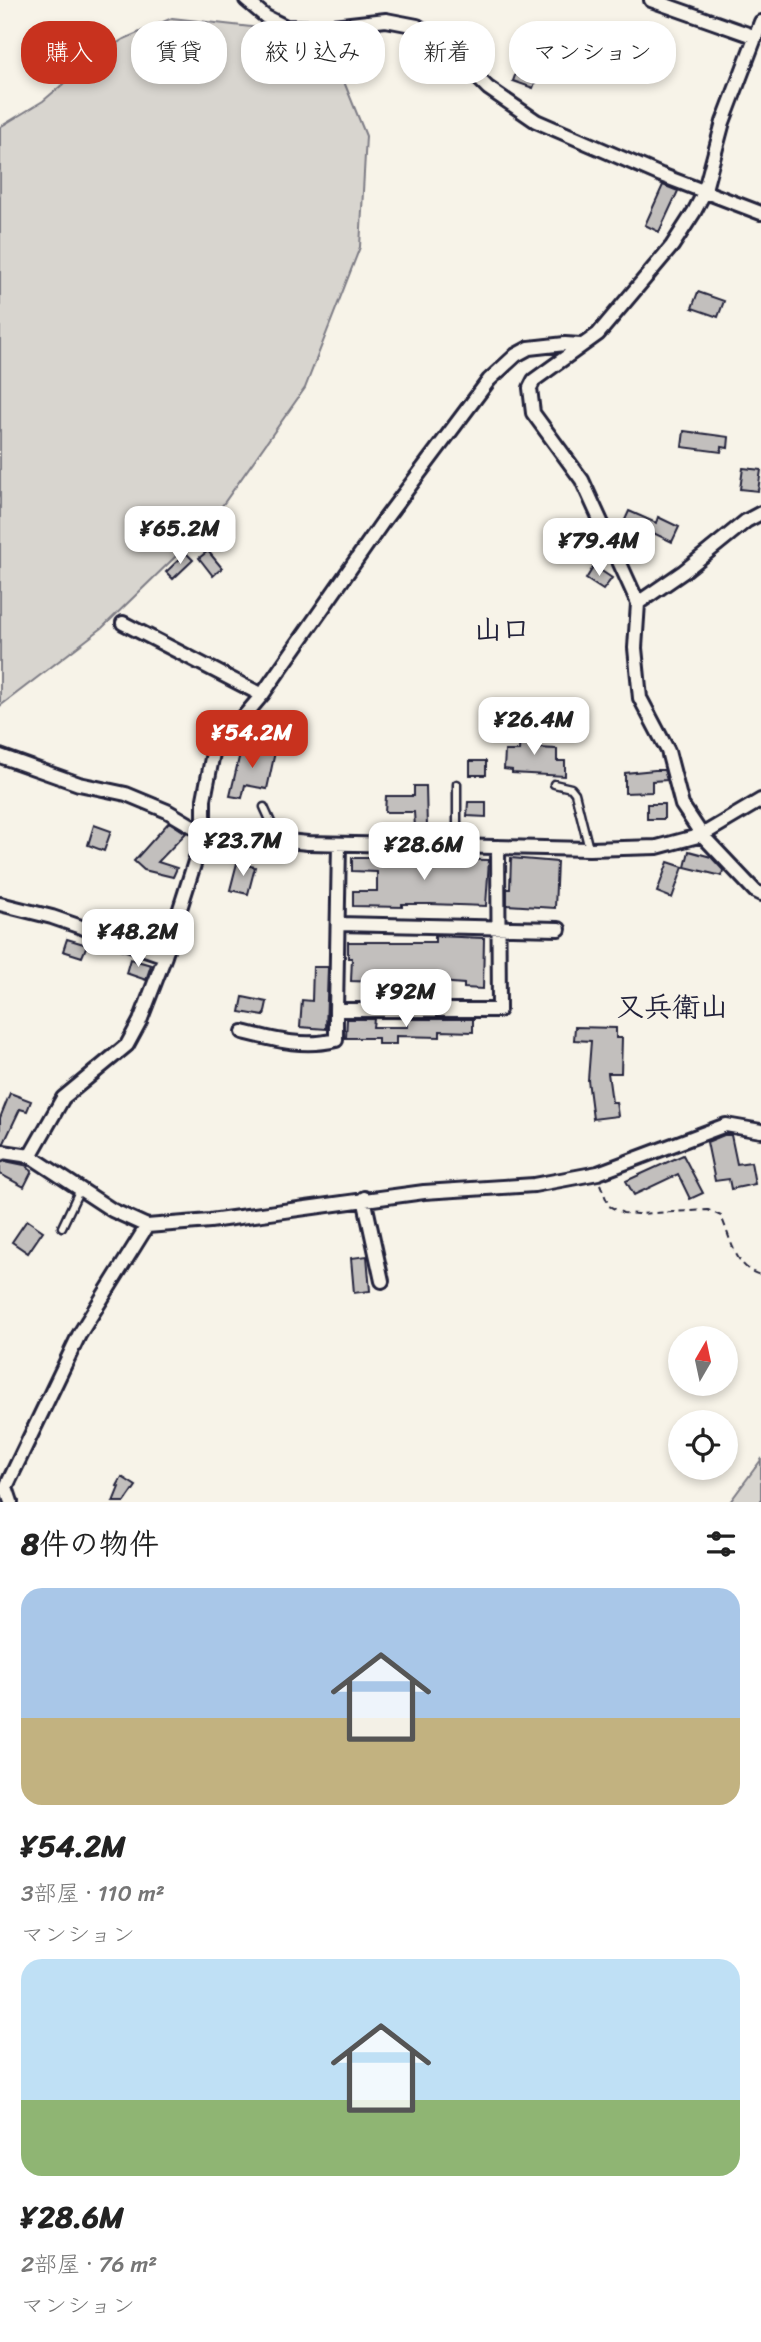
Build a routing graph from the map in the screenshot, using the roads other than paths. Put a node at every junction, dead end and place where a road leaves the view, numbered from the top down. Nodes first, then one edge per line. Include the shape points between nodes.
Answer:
1 (246, 0) edge
2 (651, 0) edge
3 (761, 22) edge
4 (756, 37) junction
5 (704, 193) junction
6 (761, 213) edge
7 (580, 345) junction
8 (761, 513) edge
9 (638, 603) junction
10 (123, 624) dead end
11 (262, 695) junction
12 (0, 756) edge
13 (457, 784) dead end
14 (554, 784) dead end
15 (761, 800) edge
16 (264, 807) dead end
17 (204, 833) junction
18 (702, 835) junction
19 (280, 841) junction
20 (339, 844) junction
21 (457, 847) junction
22 (498, 847) junction
23 (589, 849) junction
24 (761, 894) edge
25 (0, 904) edge
26 (338, 924) junction
27 (498, 928) junction
28 (559, 929) dead end
29 (165, 956) junction
30 (336, 1010) junction
31 (243, 1032) dead end
32 (761, 1131) edge
33 (0, 1154) edge
34 (30, 1156) junction
35 (80, 1189) junction
36 (365, 1198) junction
37 (148, 1226) junction
38 (62, 1227) dead end
39 (382, 1281) dead end
40 (3, 1486) edge
41 (11, 1502) edge

1 - 5 street via 266,18 286,27 386,20 417,26 441,41 488,88 536,121
2 - 4 street
3 - 4 street
4 - 5 street via 723,122
5 - 6 street
5 - 7 street via 672,246 633,295 598,334
7 - 9 street via 534,380 529,398 540,426 582,480
7 - 11 street via 529,348 489,380
8 - 9 street
9 - 18 street via 635,648 640,698 668,751 682,805
10 - 11 street
11 - 17 street via 213,753 204,799
12 - 17 street via 79,784 126,794
13 - 21 lane
14 - 23 lane via 575,793
15 - 18 street
16 - 19 lane
17 - 19 street
17 - 29 street
18 - 23 street via 657,847
18 - 24 street
19 - 20 street
20 - 21 street
20 - 26 street
21 - 22 street
22 - 23 street
22 - 27 street
25 - 29 street
26 - 27 street
26 - 30 street
27 - 28 street
27 - 30 street via 499,1010
29 - 34 street via 127,1045 63,1098
30 - 31 street via 336,1040 316,1045
32 - 36 street via 726,1125 598,1173 534,1185
33 - 34 street
34 - 35 street
35 - 37 street
35 - 38 lane
36 - 37 street
36 - 39 street
37 - 40 street via 79,1335
40 - 41 street

